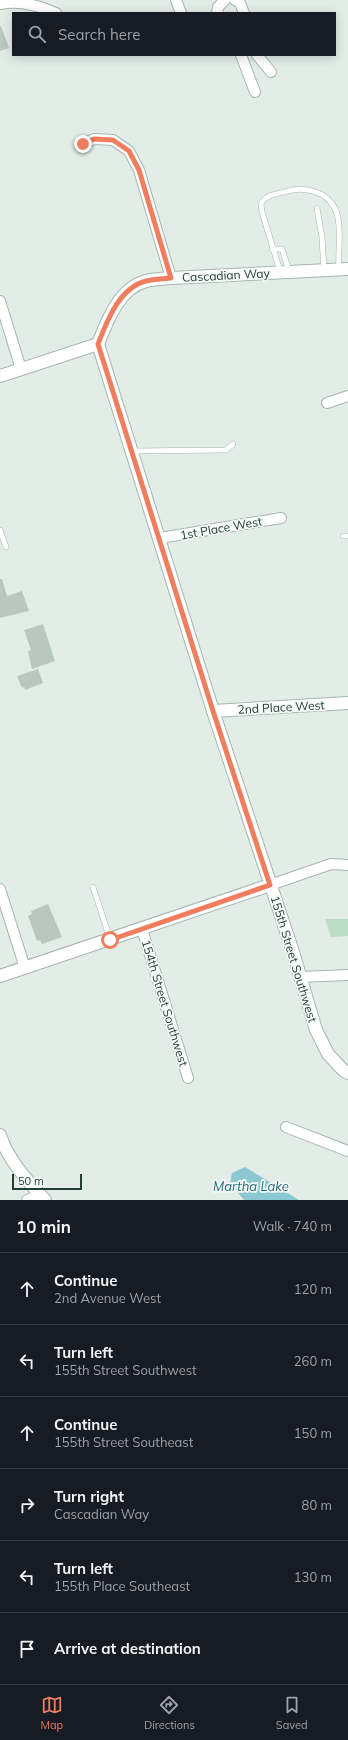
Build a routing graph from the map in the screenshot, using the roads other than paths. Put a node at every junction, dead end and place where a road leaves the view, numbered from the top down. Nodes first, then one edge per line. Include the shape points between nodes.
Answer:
1 (176, 0) edge
2 (225, 0) edge
3 (0, 4) edge
4 (54, 12) edge
5 (181, 12) edge
6 (217, 12) edge
7 (241, 56) edge
8 (258, 56) edge
9 (271, 72) dead end
10 (255, 92) dead end
11 (83, 144) dead end
12 (318, 208) dead end
13 (272, 249) junction
14 (324, 270) junction
15 (346, 270) edge
16 (284, 272) junction
17 (171, 278) junction
18 (0, 301) edge
19 (98, 344) junction
20 (21, 369) junction
21 (0, 376) edge
22 (348, 396) edge
23 (327, 403) dead end
24 (233, 444) dead end
25 (133, 452) junction
26 (281, 518) dead end
27 (0, 530) edge
28 (160, 538) junction
29 (6, 547) dead end
30 (348, 703) edge
31 (213, 711) junction
32 (348, 865) edge
33 (270, 885) junction
34 (93, 887) dead end
35 (0, 888) edge
36 (3, 912) edge
37 (142, 929) junction
38 (110, 940) junction
39 (25, 968) junction
40 (348, 975) edge
41 (0, 976) edge
42 (300, 977) junction
43 (348, 1073) edge
44 (188, 1078) dead end
45 (286, 1127) dead end
46 (0, 1135) edge
47 (348, 1151) edge
48 (42, 1197) edge
49 (27, 1200) edge

1 - 5 street
2 - 6 street via 218,7
3 - 4 street via 18,2
7 - 10 street
8 - 9 street
11 - 17 street via 94,139 113,140 129,151 139,170
12 - 14 lane
13 - 15 lane via 261,208 263,200 295,188 313,191 334,202 341,218
13 - 16 lane
13 - 16 lane via 282,249
14 - 15 street, Cascadian Way
14 - 16 street, Cascadian Way
16 - 17 street, Cascadian Way
17 - 19 street, Cascadian Way via 145,281 119,300 108,316
18 - 20 street
19 - 20 street
19 - 25 street, 155th Street Southwest
20 - 21 street
22 - 23 street
24 - 25 lane via 226,450
25 - 28 street, 155th Street Southwest
26 - 28 street, 1st Place West
27 - 29 lane
28 - 31 street, 155th Street Southwest
30 - 31 street, 2nd Place West
31 - 33 street, 155th Street Southwest
32 - 33 street via 331,864
33 - 37 street
33 - 42 street, 155th Street Southwest
34 - 38 lane
35 - 36 street
36 - 39 street
37 - 38 street
37 - 44 street, 154th Street Southwest
38 - 39 street
39 - 41 street
40 - 42 street
42 - 43 street, 155th Street Southwest via 316,1030 328,1054
45 - 47 street
46 - 48 street via 18,1169
48 - 49 street

